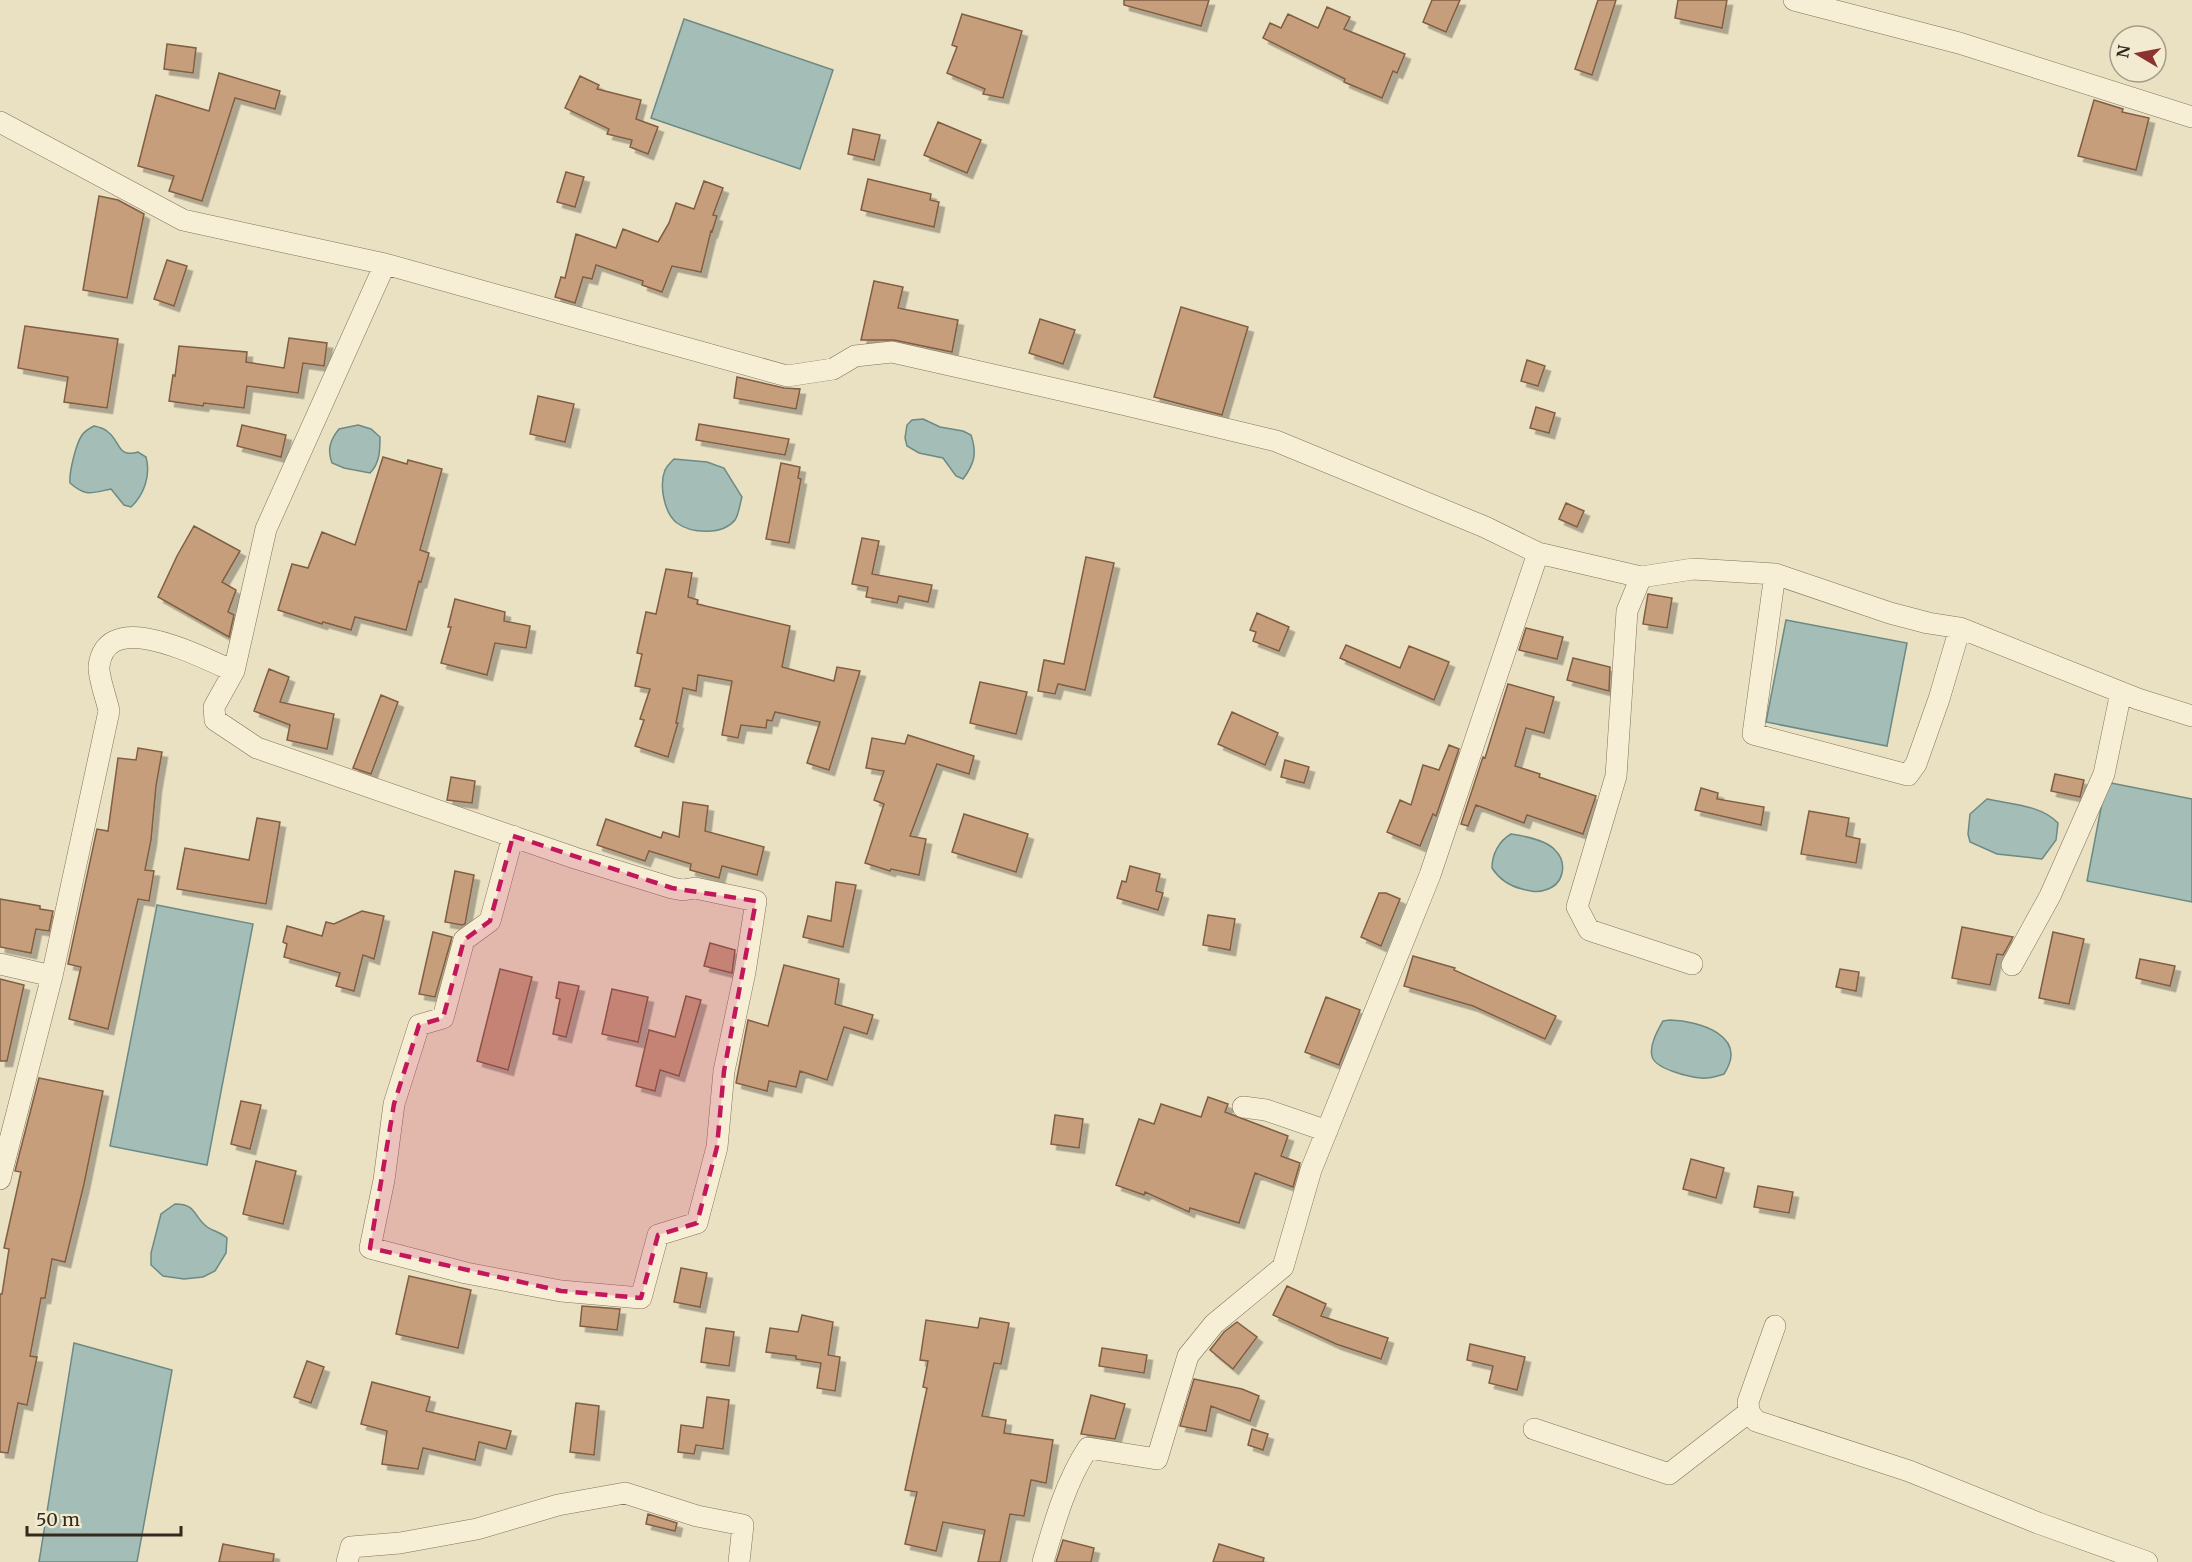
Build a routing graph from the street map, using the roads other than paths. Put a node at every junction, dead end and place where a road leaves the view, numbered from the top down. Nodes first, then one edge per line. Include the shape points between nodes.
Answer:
1 (1794, 0) edge
2 (2192, 117) edge
3 (0, 122) edge
4 (385, 264) junction
5 (1538, 553) junction
6 (1775, 574) junction
7 (1641, 577) junction
8 (1960, 628) junction
9 (234, 671) junction
10 (2121, 692) junction
11 (2192, 716) edge
12 (513, 836) junction
13 (0, 964) edge
14 (1692, 964) dead end
15 (2012, 965) dead end
16 (52, 976) junction
17 (1243, 1107) dead end
18 (1327, 1131) junction
19 (4, 1146) edge
20 (0, 1179) edge
21 (1774, 1326) dead end
22 (1749, 1412) junction
23 (1534, 1429) dead end
24 (348, 1562) edge
25 (739, 1562) edge
26 (1043, 1562) edge
27 (2147, 1562) edge

1 - 2 street via 1959,43
3 - 4 street via 183,220
4 - 5 street via 787,376 832,369 855,356 892,352 1276,441 1485,527
4 - 9 street via 266,529
5 - 7 street
5 - 18 street via 1430,875
6 - 7 street via 1693,569
6 - 8 street via 1890,613
6 - 8 street via 1753,734 1908,775 1916,764 1939,699
7 - 14 street via 1627,611 1616,776 1578,907 1590,930
8 - 10 street
9 - 12 street via 214,707 214,720 256,748
9 - 16 street via 151,638 123,637 105,650 99,667 109,711
10 - 11 street
10 - 15 street via 2104,774 2050,896
12 - 12 street via 672,888 695,888 756,901 724,1071 717,1147 697,1223 658,1235 641,1298 561,1291 466,1273 370,1248 394,1104 419,1025 443,1018 464,940 490,921
13 - 16 street
16 - 19 street
17 - 18 street via 1266,1110
18 - 26 street via 1311,1170 1283,1267 1214,1324 1188,1356 1157,1459 1088,1448 1079,1461
19 - 20 street
21 - 22 street via 1748,1402
22 - 23 street via 1669,1474
22 - 27 street via 1756,1421 1909,1470
24 - 25 street via 351,1547 477,1529 558,1504 625,1493 697,1516 743,1525

